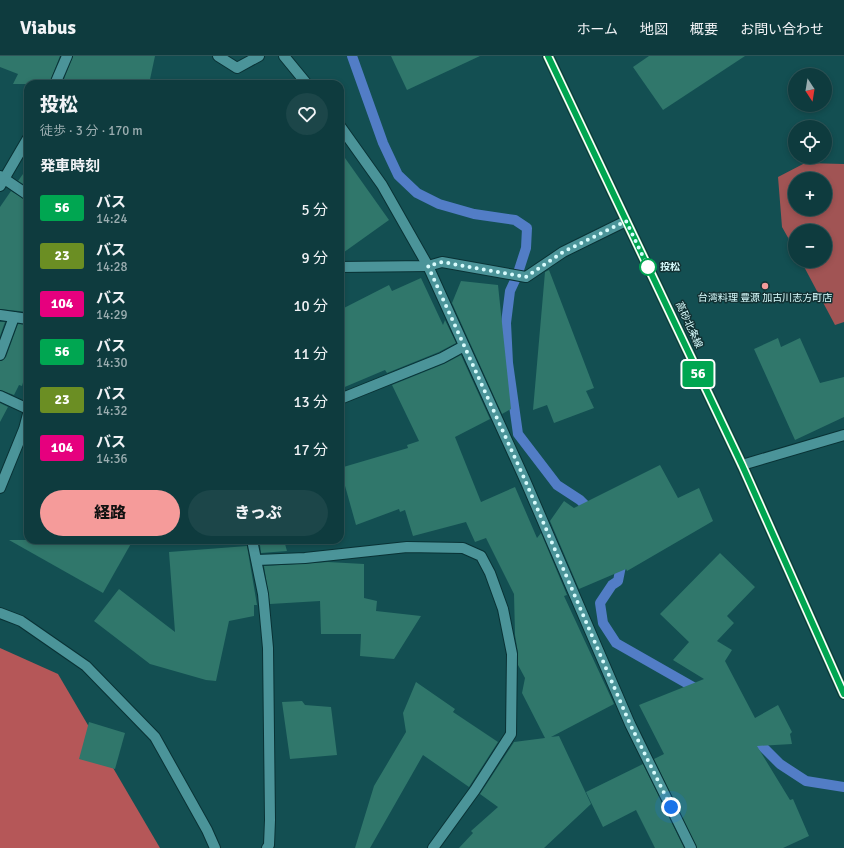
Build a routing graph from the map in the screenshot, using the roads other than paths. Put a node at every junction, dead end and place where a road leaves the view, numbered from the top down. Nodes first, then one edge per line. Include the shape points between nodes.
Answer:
1 (67, 56) edge
2 (218, 56) edge
3 (259, 56) edge
4 (284, 56) edge
5 (548, 56) edge
6 (57, 80) edge
7 (303, 80) edge
8 (344, 132) edge
9 (24, 144) edge
10 (1, 180) edge
11 (24, 193) edge
12 (626, 221) junction
13 (428, 266) junction
14 (344, 267) edge
15 (0, 314) edge
16 (14, 317) junction
17 (24, 318) edge
18 (464, 346) junction
19 (0, 355) edge
20 (0, 396) edge
21 (344, 397) edge
22 (24, 406) edge
23 (24, 429) edge
24 (844, 435) edge
25 (742, 465) junction
26 (0, 488) edge
27 (253, 544) edge
28 (257, 560) junction
29 (0, 613) edge
30 (844, 694) edge
31 (216, 848) edge
32 (267, 848) edge
33 (433, 848) edge
34 (691, 848) edge

1 - 6 street
2 - 3 street via 237,68
4 - 7 street
5 - 12 main road, 高砂北条線
8 - 13 street via 382,185
9 - 10 street
10 - 11 street
12 - 13 street via 563,252 526,277 442,262
12 - 25 main road, 高砂北条線
13 - 14 street
13 - 18 street
15 - 16 street
16 - 17 street
16 - 19 street
18 - 21 street via 442,358
18 - 34 street via 630,724
20 - 22 street
23 - 26 street
24 - 25 street
25 - 30 main road, 高砂北条線
27 - 28 street
28 - 32 street via 268,648 270,820
28 - 33 street via 305,558 406,547 463,548 481,556 490,572 503,609 512,654 510,734 475,790
29 - 31 street via 21,621 86,666 155,738

